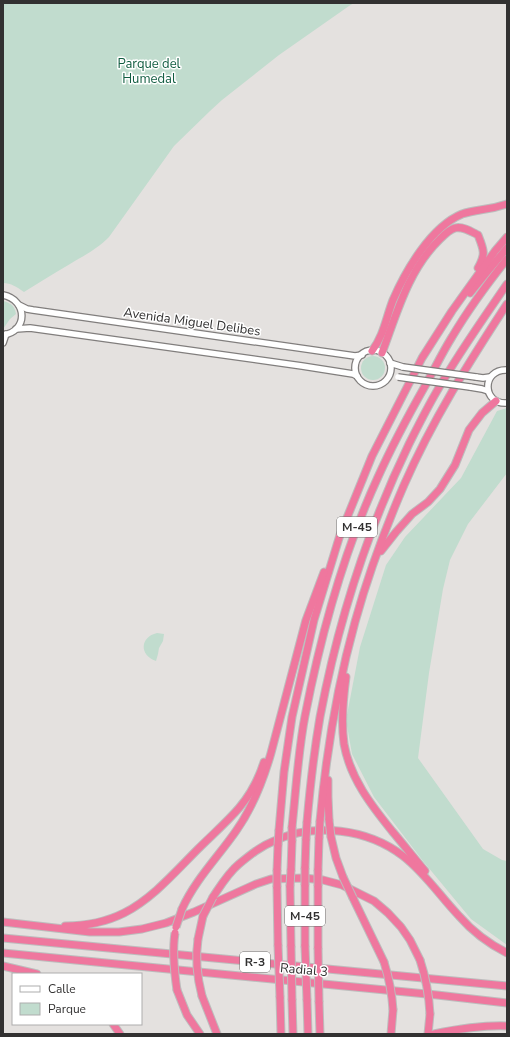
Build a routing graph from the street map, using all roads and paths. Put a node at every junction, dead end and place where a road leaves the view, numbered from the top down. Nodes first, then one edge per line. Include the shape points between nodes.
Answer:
1 (507, 204) edge
2 (507, 237) edge
3 (507, 248) edge
4 (507, 259) edge
5 (507, 284) edge
6 (3, 296) edge
7 (507, 304) edge
8 (19, 306) junction
9 (452, 311) junction
10 (16, 329) junction
11 (5, 334) edge
12 (3, 343) edge
13 (372, 350) junction
14 (382, 353) junction
15 (362, 355) junction
16 (390, 363) junction
17 (507, 370) edge
18 (357, 376) junction
19 (490, 377) junction
20 (387, 379) junction
21 (488, 391) junction
22 (403, 395) junction
23 (496, 402) junction
24 (507, 403) edge
25 (340, 535) junction
26 (376, 558) junction
27 (355, 622) junction
28 (286, 695) junction
29 (333, 722) junction
30 (459, 916) junction
31 (3, 922) edge
32 (49, 927) junction
33 (3, 938) edge
34 (3, 953) edge
35 (507, 953) edge
36 (3, 966) edge
37 (32, 973) edge
38 (507, 986) edge
39 (507, 1003) edge
40 (114, 1025) edge
41 (507, 1026) edge
42 (428, 1031) edge
43 (120, 1034) edge
44 (200, 1034) edge
45 (217, 1034) edge
46 (281, 1034) edge
47 (293, 1034) edge
48 (308, 1034) edge
49 (320, 1034) edge
50 (391, 1034) edge
51 (434, 1034) edge

1 - 13 highway via 465,213 453,218 437,231 408,270 393,301 382,333
2 - 9 highway
3 - 22 highway via 450,322
4 - 47 highway, M-45, bridge via 451,338 399,433 358,524 326,621 305,718 292,827 290,886
5 - 48 highway, M-45, bridge via 436,392 396,472 373,526 342,620 320,718 307,822 305,946
6 - 8 main road, Avenida Miguel Delibes via 15,300
7 - 26 highway via 472,358 424,444 386,529
8 - 10 main road via 22,315
8 - 15 main road, Avenida Miguel Delibes via 280,346
9 - 14 highway via 483,260 484,250 478,235 466,229 455,228 444,234 431,247 414,272
9 - 22 highway via 422,358
10 - 11 main road
10 - 18 main road via 30,328
11 - 12 main road
13 - 14 main road
13 - 15 main road
14 - 16 main road
15 - 18 main road via 355,367
16 - 19 main road, bridge via 403,367
16 - 20 main road
17 - 19 main road via 497,371
18 - 20 main road via 363,383 373,386
19 - 21 main road
20 - 21 main road, bridge via 398,377
21 - 23 main road
22 - 25 highway via 372,456
23 - 24 main road
23 - 26 highway via 482,413 470,430 455,465 440,488 428,502 412,514
25 - 28 highway via 306,620
25 - 46 highway, bridge via 314,620 292,717 284,772 277,870
26 - 27 highway
27 - 29 highway
27 - 30 highway via 343,696 342,723 344,745 351,769 373,808 445,895
28 - 32 highway via 263,766 250,792 239,807 175,872 146,900 118,915 91,924
28 - 44 highway, bridge via 266,772 256,798 236,831 187,898 176,930 173,947 174,973 187,1015
29 - 49 highway, bridge via 324,778 319,838
29 - 50 highway, bridge via 328,779 331,837 336,858 352,898 390,978 393,1010
30 - 35 highway via 482,938
30 - 45 highway, bridge via 421,872 403,856 380,842 341,831 308,831 270,843 253,853 226,878 204,916 198,939 196,966 202,996
31 - 32 highway
32 - 42 highway, bridge via 103,933 142,929 166,923 271,879 304,878 342,885 374,901 401,926 410,940 420,960 428,986
33 - 38 highway, Radial 3 / R-3
34 - 39 highway, Radial 3 / R-3
36 - 37 highway
40 - 43 highway
41 - 51 highway via 480,1026

